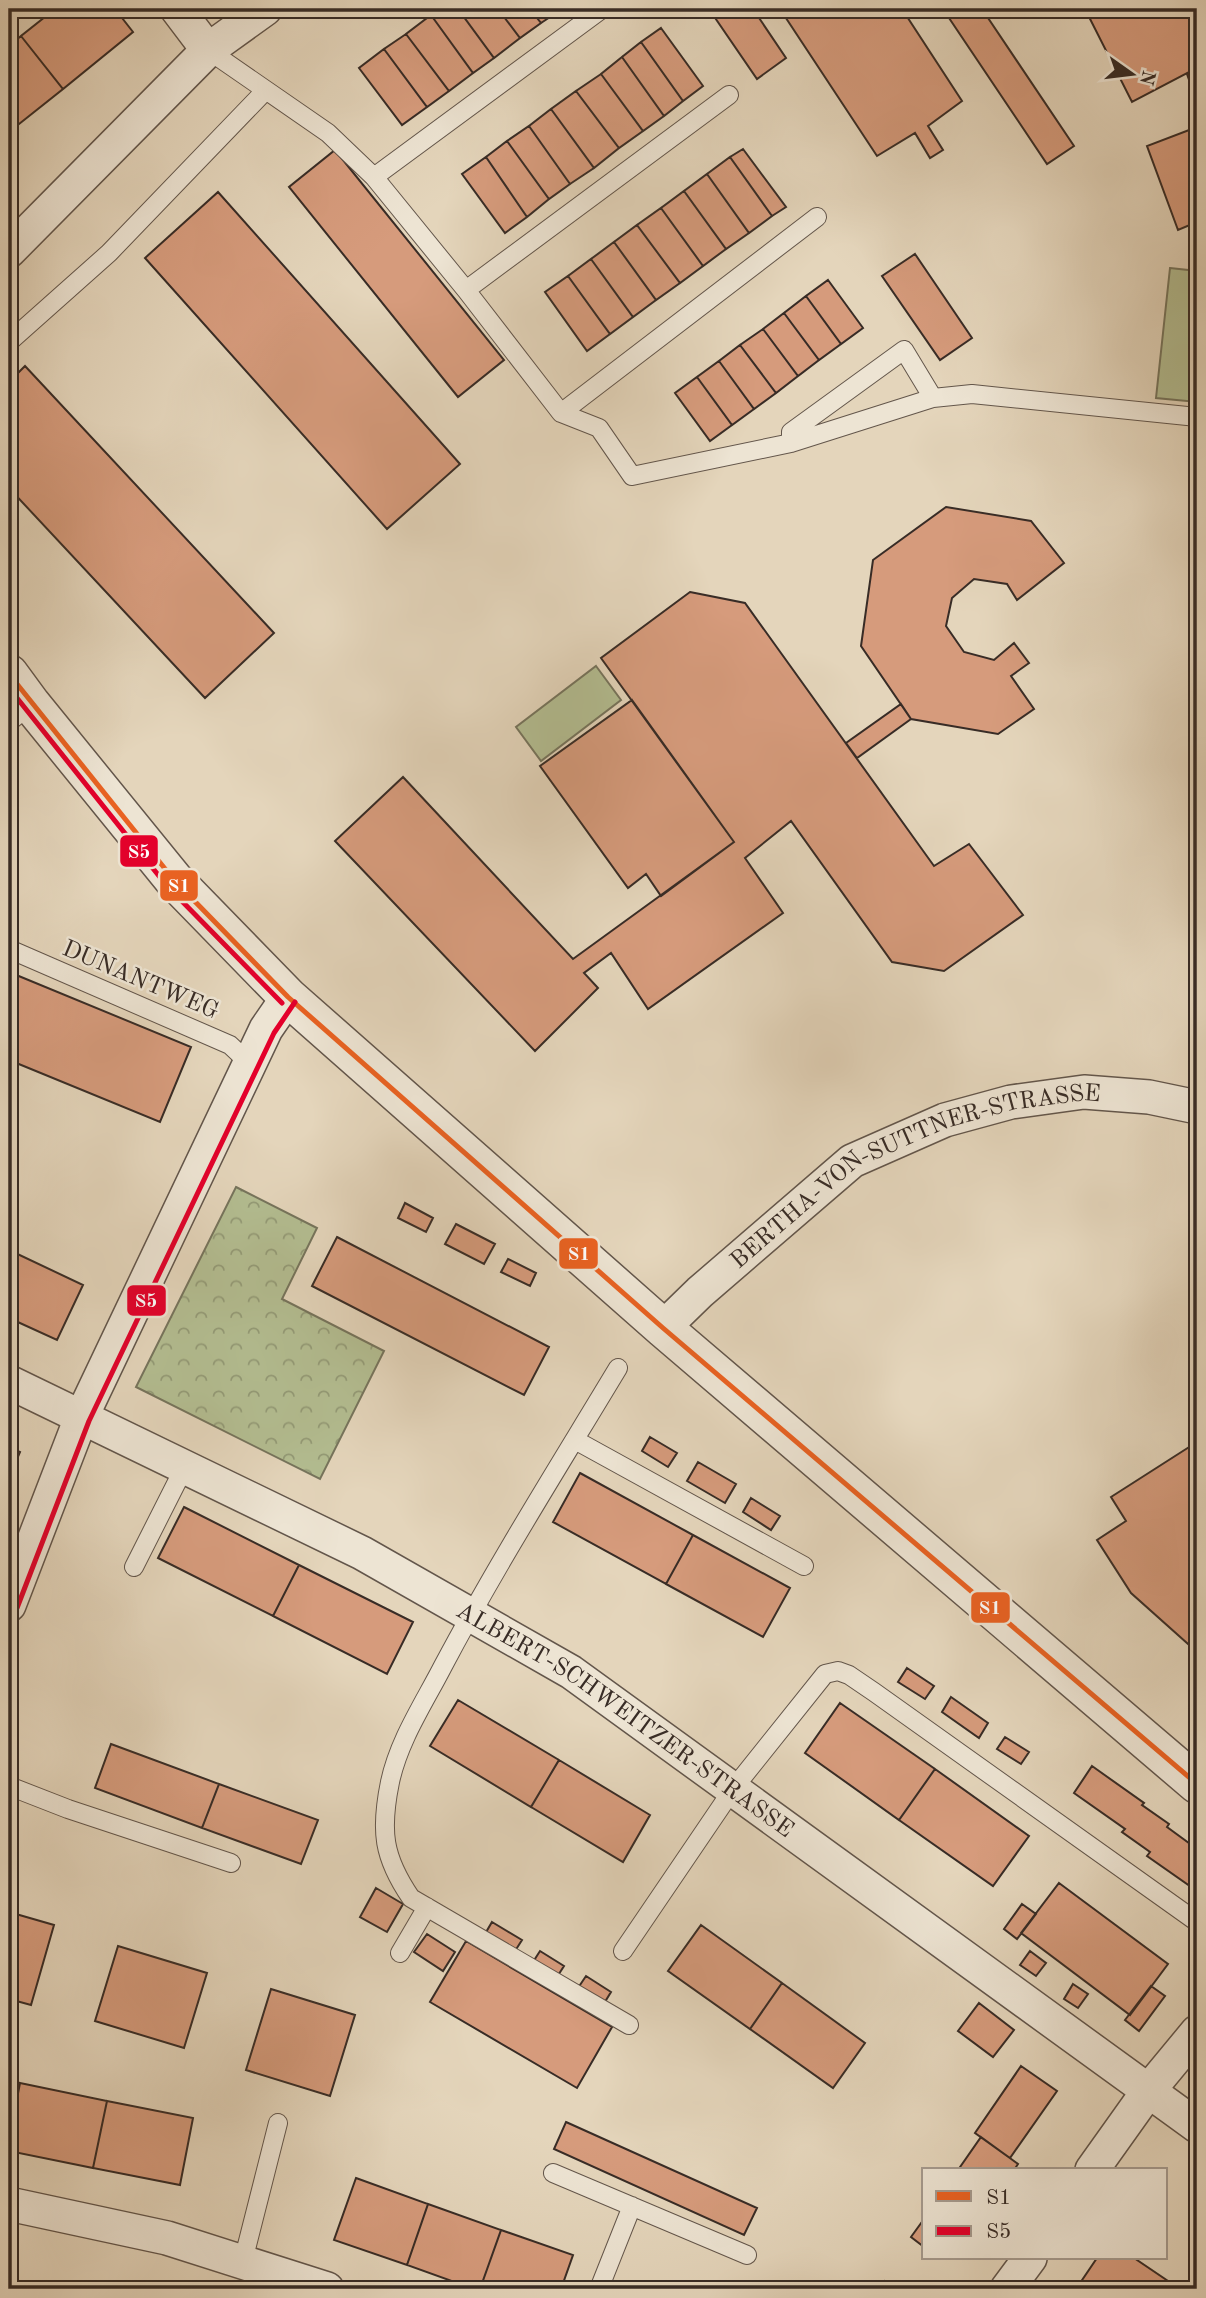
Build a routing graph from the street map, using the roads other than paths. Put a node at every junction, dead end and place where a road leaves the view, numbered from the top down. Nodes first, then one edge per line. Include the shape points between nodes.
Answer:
1 (177, 9) edge
2 (265, 9) edge
3 (602, 9) edge
4 (208, 50) junction
5 (265, 91) junction
6 (729, 95) dead end
7 (374, 177) junction
8 (817, 217) dead end
9 (9, 251) edge
10 (466, 290) junction
11 (9, 342) edge
12 (933, 398) junction
13 (561, 413) junction
14 (1197, 417) edge
15 (791, 443) junction
16 (9, 674) edge
17 (20, 713) edge
18 (9, 948) edge
19 (288, 997) junction
20 (249, 1063) junction
21 (1197, 1107) edge
22 (663, 1328) junction
23 (618, 1368) dead end
24 (9, 1382) edge
25 (81, 1418) junction
26 (575, 1440) junction
27 (184, 1468) junction
28 (804, 1566) dead end
29 (134, 1567) dead end
30 (9, 1605) edge
31 (470, 1615) junction
32 (1197, 1784) edge
33 (9, 1786) edge
34 (733, 1789) junction
35 (231, 1863) dead end
36 (427, 1907) junction
37 (1197, 1922) edge
38 (623, 1951) dead end
39 (400, 1953) dead end
40 (629, 2025) dead end
41 (1197, 2032) edge
42 (1149, 2090) junction
43 (278, 2123) dead end
44 (1197, 2126) edge
45 (1093, 2168) edge
46 (552, 2173) dead end
47 (9, 2204) edge
48 (632, 2206) junction
49 (747, 2255) dead end
50 (1029, 2260) edge
51 (243, 2261) junction
52 (327, 2289) edge
53 (599, 2289) edge
54 (1007, 2289) edge

1 - 4 street
2 - 4 street
3 - 7 lane
4 - 5 lane
4 - 9 street
5 - 7 lane via 328,133
5 - 11 lane via 109,253
6 - 10 lane
7 - 10 lane
8 - 13 lane
10 - 13 lane
12 - 14 lane via 971,394
12 - 15 lane
12 - 15 lane via 904,350 791,432
13 - 15 lane via 599,428 632,476
16 - 17 street
17 - 19 street
18 - 20 lane, DUNANTWEG via 230,1045
19 - 20 street
19 - 22 street
20 - 25 street
21 - 22 street, BERTHA-VON-SUTTNER-STRASSE via 1149,1097 1084,1092 1011,1102 945,1120 852,1161
22 - 32 street
23 - 26 lane
24 - 25 street, ALBERT-SCHWEITZER-STRASSE
25 - 27 street, ALBERT-SCHWEITZER-STRASSE
25 - 30 street
26 - 28 lane
26 - 31 lane
27 - 29 lane
27 - 31 street, ALBERT-SCHWEITZER-STRASSE via 362,1553
31 - 34 street, ALBERT-SCHWEITZER-STRASSE via 571,1672
31 - 36 lane via 400,1749 389,1791 387,1852 394,1873 411,1898
33 - 35 lane
34 - 37 lane via 825,1674 838,1671
34 - 38 lane
34 - 42 street, ALBERT-SCHWEITZER-STRASSE
36 - 39 lane
36 - 40 lane
41 - 42 street
42 - 44 street, ALBERT-SCHWEITZER-STRASSE
42 - 45 street
43 - 51 lane
46 - 48 lane
47 - 51 street via 167,2238
48 - 49 lane
48 - 53 lane
50 - 54 street
51 - 52 street

